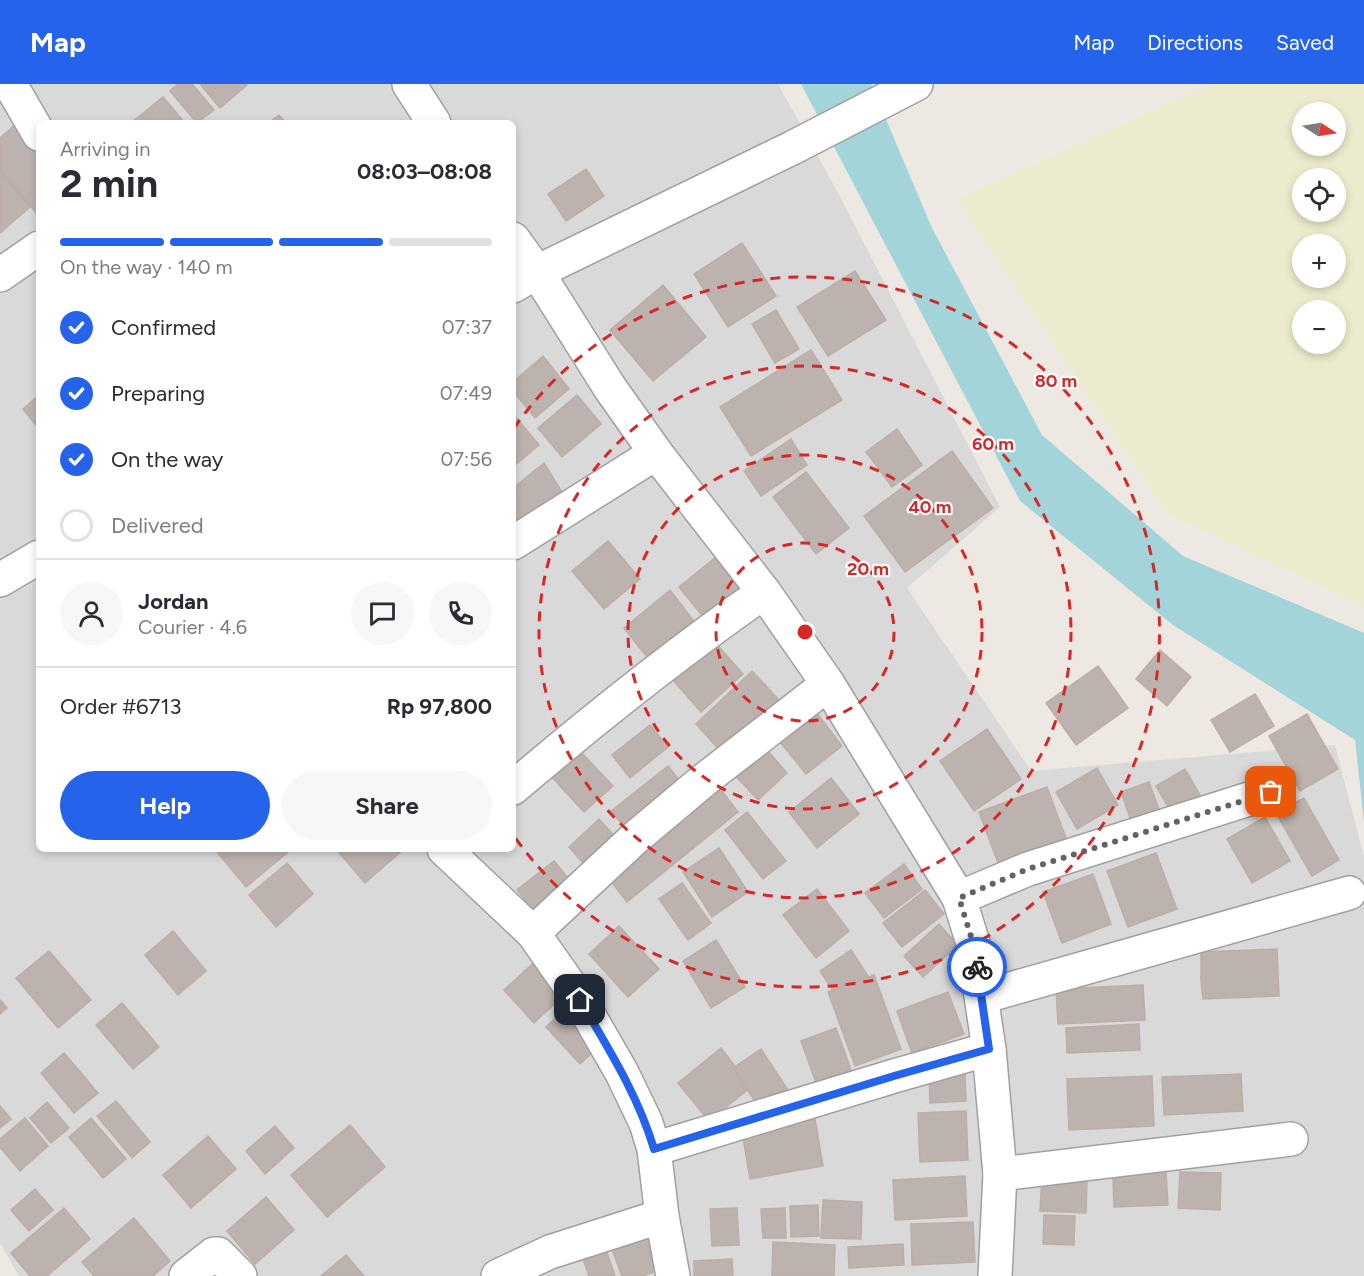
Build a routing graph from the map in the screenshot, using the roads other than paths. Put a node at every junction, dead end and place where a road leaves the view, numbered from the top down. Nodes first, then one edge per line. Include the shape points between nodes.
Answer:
1 (10, 84) edge
2 (409, 84) edge
3 (914, 85) edge
4 (432, 120) edge
5 (36, 129) edge
6 (516, 249) edge
7 (36, 250) edge
8 (0, 275) edge
9 (525, 279) edge
10 (656, 453) junction
11 (516, 541) edge
12 (36, 559) edge
13 (0, 580) edge
14 (764, 592) junction
15 (828, 684) junction
16 (516, 785) edge
17 (1271, 792) dead end
18 (447, 852) edge
19 (1349, 893) dead end
20 (959, 898) junction
21 (533, 933) junction
22 (982, 997) junction
23 (989, 1049) junction
24 (1291, 1139) dead end
25 (654, 1149) junction
26 (999, 1174) junction
27 (662, 1216) junction
28 (186, 1276) edge
29 (240, 1276) edge
30 (498, 1276) edge
31 (673, 1276) edge
32 (995, 1276) edge

1 - 5 street
2 - 4 street
3 - 9 street
6 - 9 street
7 - 8 street
9 - 10 street
10 - 11 street
10 - 14 street
12 - 13 street
14 - 15 street
14 - 16 street via 704,634
15 - 20 street
15 - 21 street via 704,780
17 - 20 street via 1028,869
18 - 21 street
19 - 22 street
20 - 22 street via 973,943
21 - 25 street via 580,1000 622,1073
22 - 23 street
23 - 25 street
23 - 26 street
24 - 26 street
25 - 27 street
26 - 32 street
27 - 30 street via 550,1252
27 - 31 street
28 - 29 street via 214,1254

